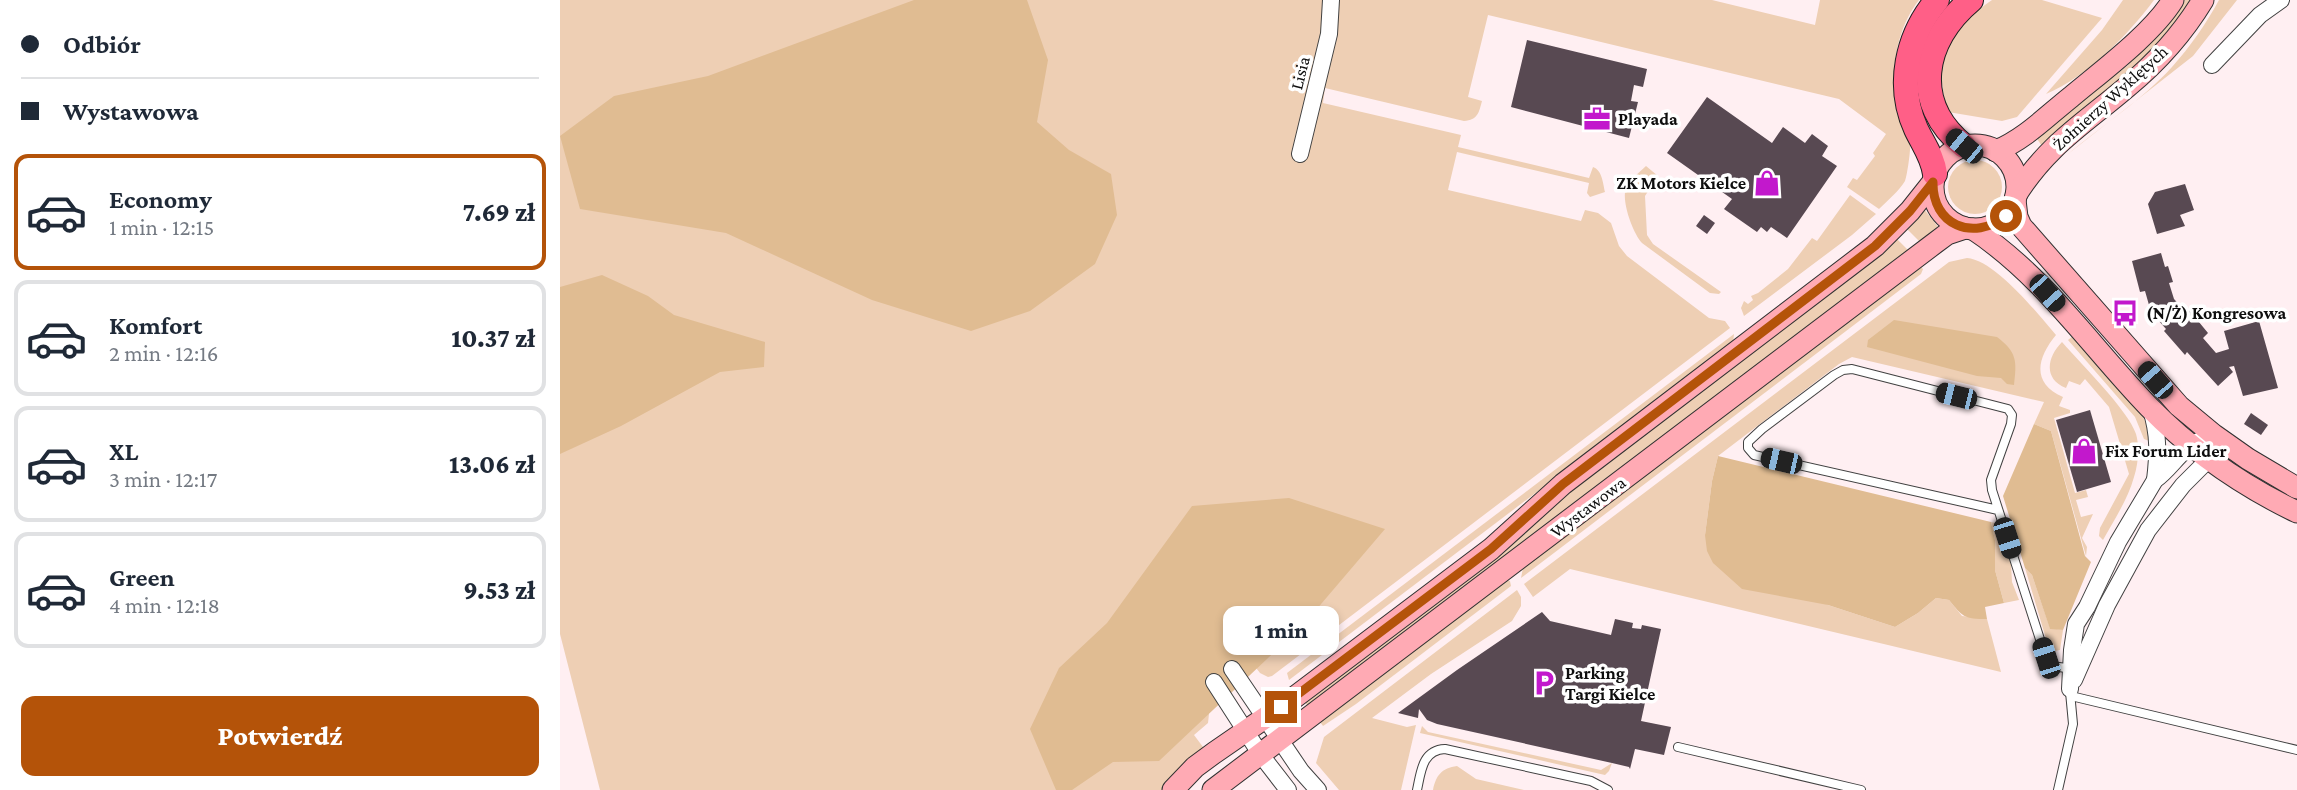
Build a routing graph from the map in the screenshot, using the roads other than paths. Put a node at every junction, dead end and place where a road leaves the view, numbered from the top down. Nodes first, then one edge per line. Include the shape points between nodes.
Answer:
1 (1331, 0) edge
2 (1937, 0) edge
3 (1971, 0) edge
4 (2174, 0) edge
5 (2203, 0) edge
6 (2281, 0) edge
7 (2212, 65) dead end
8 (1964, 146) junction
9 (1996, 151) junction
10 (1300, 154) dead end
11 (1934, 178) junction
12 (2015, 198) junction
13 (1969, 228) junction
14 (2151, 409) junction
15 (2214, 435) junction
16 (2190, 445) junction
17 (2209, 459) junction
18 (2155, 480) junction
19 (2297, 488) edge
20 (1998, 510) junction
21 (2297, 512) edge
22 (1232, 669) dead end
23 (2075, 669) junction
24 (1214, 682) dead end
25 (2071, 692) junction
26 (1266, 716) junction
27 (1245, 730) junction
28 (1281, 740) junction
29 (1678, 747) dead end
30 (2297, 750) edge
31 (1261, 755) junction
32 (1172, 790) edge
33 (1213, 790) edge
34 (1288, 790) edge
35 (1318, 790) edge
36 (1417, 790) edge
37 (1608, 790) edge
38 (1861, 790) edge
39 (2058, 790) edge

1 - 10 street, Lisia via 1329,34
2 - 11 main road via 1914,35 1906,85 1911,117 1929,152
3 - 8 main road via 1946,25 1934,49 1928,80 1936,115
4 - 9 street, Żołnierzy Wyklętych via 2122,55 2026,133
5 - 12 street, Żołnierzy Wyklętych via 2160,56 2064,137
6 - 7 street
8 - 9 street
8 - 11 street via 1943,159
9 - 12 street via 2012,166
11 - 13 street via 1934,199 1943,214
11 - 26 street, Wystawowa via 1875,246 1563,484 1491,549
12 - 13 street via 1998,221
12 - 15 street via 2021,226 2179,406
13 - 14 street via 2033,277
13 - 28 street, Wystawowa via 1941,239
14 - 16 street
14 - 18 street via 2157,427
15 - 16 street
15 - 17 street
15 - 19 street
16 - 17 street
16 - 18 street
17 - 21 street
17 - 23 street via 2148,530
18 - 23 street via 2076,624
20 - 20 lane via 1991,480 2011,424 2008,409 1843,370 1748,442 1754,455
20 - 23 lane via 2046,658 2052,666
22 - 26 street
23 - 25 street
24 - 27 street
25 - 30 lane
25 - 39 lane via 2073,724
26 - 27 street, Wystawowa
26 - 28 street
27 - 31 street
27 - 32 street, Wystawowa
28 - 31 street, Wystawowa
28 - 35 street
29 - 38 lane
31 - 33 street, Wystawowa
31 - 34 street
36 - 37 lane via 1426,757 1445,749 1591,781

